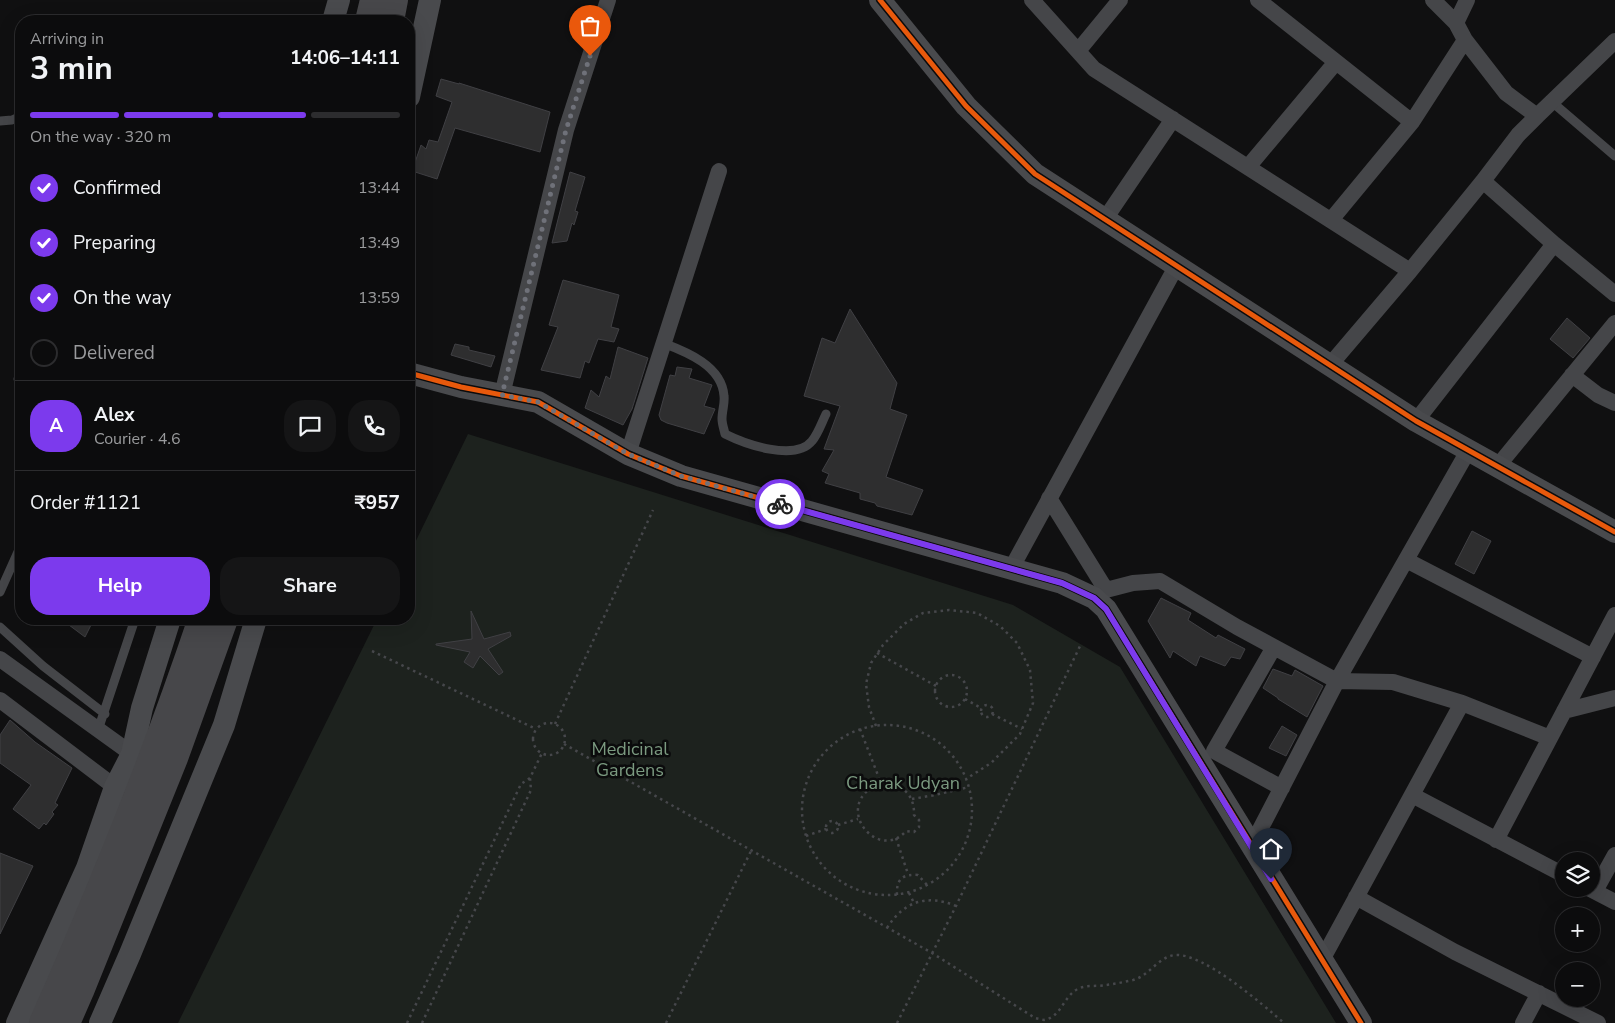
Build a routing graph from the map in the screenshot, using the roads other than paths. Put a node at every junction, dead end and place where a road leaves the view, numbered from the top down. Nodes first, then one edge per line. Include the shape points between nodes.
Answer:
1 (338, 0) edge
2 (374, 0) edge
3 (394, 0) edge
4 (430, 0) edge
5 (608, 0) edge
6 (880, 0) edge
7 (1032, 0) edge
8 (1120, 0) edge
9 (1258, 0) edge
10 (1433, 0) edge
11 (1467, 0) edge
12 (335, 15) edge
13 (370, 15) edge
14 (391, 15) edge
15 (1456, 23) junction
16 (1465, 40) junction
17 (1615, 41) edge
18 (1078, 51) junction
19 (1336, 62) junction
20 (415, 69) edge
21 (1552, 102) junction
22 (1537, 116) junction
23 (15, 119) edge
24 (1173, 119) junction
25 (0, 121) edge
26 (1412, 122) junction
27 (1615, 156) edge
28 (1248, 167) junction
29 (719, 171) dead end
30 (1483, 181) junction
31 (1105, 219) junction
32 (1331, 220) junction
33 (1554, 244) junction
34 (1177, 265) junction
35 (1410, 271) junction
36 (1615, 294) edge
37 (1615, 323) edge
38 (663, 343) junction
39 (1330, 365) junction
40 (415, 375) edge
41 (1572, 375) junction
42 (502, 395) junction
43 (1615, 403) edge
44 (826, 414) dead end
45 (1416, 421) junction
46 (1468, 450) junction
47 (628, 454) junction
48 (1497, 467) junction
49 (1049, 498) junction
50 (1615, 532) edge
51 (15, 555) edge
52 (1406, 560) junction
53 (1011, 569) junction
54 (4, 572) edge
55 (0, 592) edge
56 (1100, 594) junction
57 (1615, 615) edge
58 (133, 625) edge
59 (168, 625) edge
60 (200, 625) edge
61 (222, 625) edge
62 (254, 625) edge
63 (0, 627) edge
64 (1274, 647) junction
65 (1593, 656) junction
66 (0, 659) edge
67 (1337, 681) junction
68 (1615, 698) edge
69 (0, 700) edge
70 (1462, 703) junction
71 (1564, 711) junction
72 (105, 714) junction
73 (98, 730) junction
74 (1550, 738) junction
75 (132, 754) junction
76 (115, 787) junction
77 (1282, 788) junction
78 (1412, 795) junction
79 (1496, 840) junction
80 (1251, 847) junction
81 (1615, 855) edge
82 (1555, 870) edge
83 (1600, 878) edge
84 (1600, 894) edge
85 (1356, 897) junction
86 (1615, 902) edge
87 (1322, 960) junction
88 (1539, 993) junction
89 (17, 1023) edge
90 (43, 1023) edge
91 (66, 1023) edge
92 (100, 1023) edge
93 (1361, 1023) edge
94 (1523, 1023) edge
95 (1598, 1023) edge

1 - 12 street
2 - 13 highway
3 - 14 highway
4 - 20 street
5 - 42 street via 566,130
6 - 31 street via 966,106 1035,174
7 - 18 street
8 - 18 street
9 - 19 street
10 - 15 street
11 - 15 street
15 - 16 street
16 - 22 street via 1506,93
16 - 26 street
17 - 21 street
18 - 24 street via 1094,69
19 - 26 street
19 - 28 street
21 - 22 street
21 - 27 lane
22 - 30 street
23 - 25 lane
24 - 28 street
24 - 31 street
26 - 32 street
28 - 32 street
29 - 38 street
30 - 33 street
30 - 35 street
31 - 34 street
32 - 35 street
33 - 36 street
33 - 45 street
34 - 39 street
34 - 49 street
35 - 39 street
37 - 41 street
38 - 44 lane via 702,362 717,374 725,398 722,418 725,434 737,440 787,452 800,450 812,442
38 - 47 street
39 - 45 street
40 - 42 street
41 - 43 street via 1598,395
41 - 48 street
42 - 47 street via 538,402
45 - 46 street
46 - 48 street
46 - 52 street
47 - 53 street via 681,476
48 - 50 street
49 - 53 street
49 - 56 street
51 - 54 lane
52 - 65 street
52 - 67 street
53 - 56 street
54 - 55 lane
56 - 64 street via 1133,583 1160,581
56 - 80 street via 1106,609
57 - 65 street
58 - 72 lane
59 - 75 street via 142,708
60 - 90 highway via 118,850
61 - 91 highway via 174,758
62 - 92 street via 224,725
63 - 72 lane via 43,666
64 - 67 street
64 - 77 street via 1214,752
65 - 71 street
66 - 73 street
67 - 70 street via 1393,682
67 - 77 street
68 - 71 street
69 - 76 street
70 - 74 street
70 - 78 street
71 - 74 street
72 - 73 lane
73 - 75 street
74 - 79 street
75 - 76 street
76 - 89 street via 87,868
77 - 80 street
78 - 79 street
78 - 85 street
79 - 82 street
80 - 87 street
81 - 83 street
84 - 86 street
85 - 87 street
85 - 88 street
87 - 93 street
88 - 94 street
88 - 95 street

